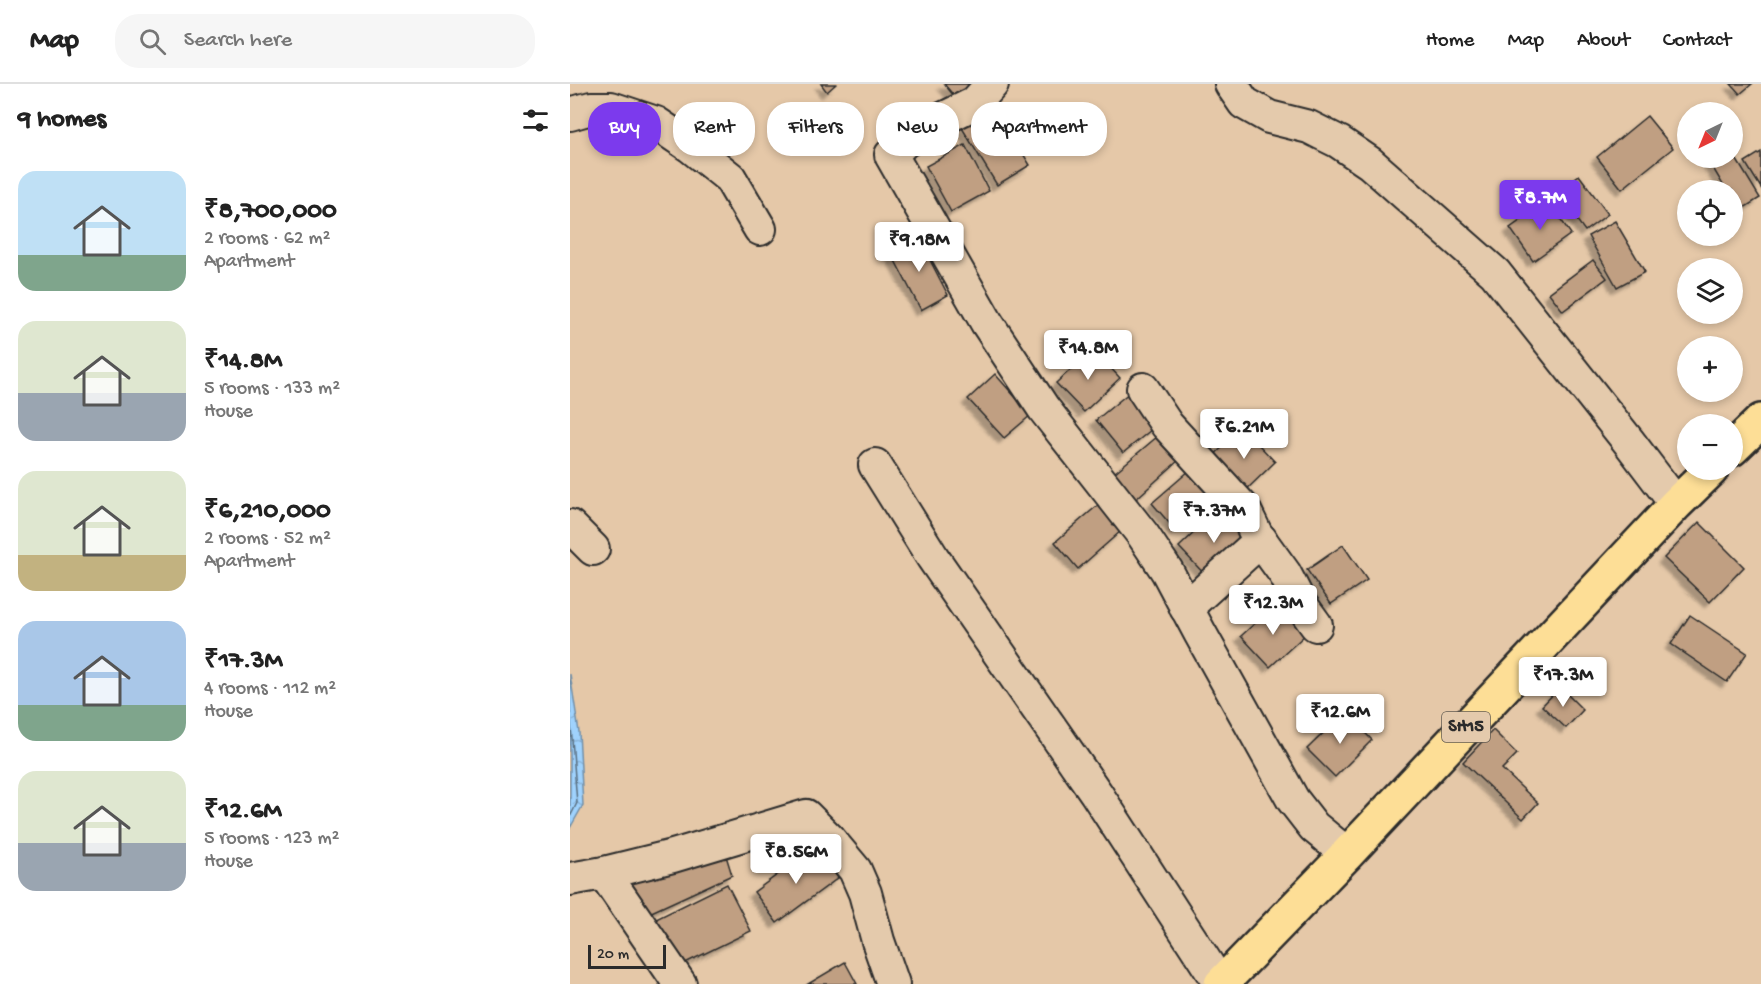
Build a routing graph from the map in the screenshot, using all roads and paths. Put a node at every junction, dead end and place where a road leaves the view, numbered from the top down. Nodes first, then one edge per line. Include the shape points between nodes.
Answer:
1 (992, 84) edge
2 (1231, 84) edge
3 (570, 114) edge
4 (760, 229) dead end
5 (1143, 389) dead end
6 (1761, 421) edge
7 (1743, 438) edge
8 (875, 465) dead end
9 (1701, 480) edge
10 (1676, 504) junction
11 (570, 526) edge
12 (1261, 540) junction
13 (593, 549) dead end
14 (1186, 608) junction
15 (1316, 625) dead end
16 (1347, 854) junction
17 (604, 873) junction
18 (570, 879) edge
19 (680, 984) edge
20 (893, 984) edge
21 (1221, 984) edge

1 - 14 street via 975,103 928,126 891,155 987,323 1044,409 1143,535
2 - 10 street via 1244,103 1269,117 1309,127 1370,163 1495,273
3 - 4 street via 611,108 656,123 730,178
5 - 12 street via 1167,425 1244,509
6 - 7 main road
8 - 21 street via 933,558 1096,793
9 - 10 main road, SH15
10 - 16 main road, SH15
11 - 13 street
12 - 14 street
12 - 15 street
14 - 16 street via 1293,800 1314,827
16 - 21 main road, SH15
17 - 18 street
17 - 19 street
17 - 20 street via 806,816 855,870

